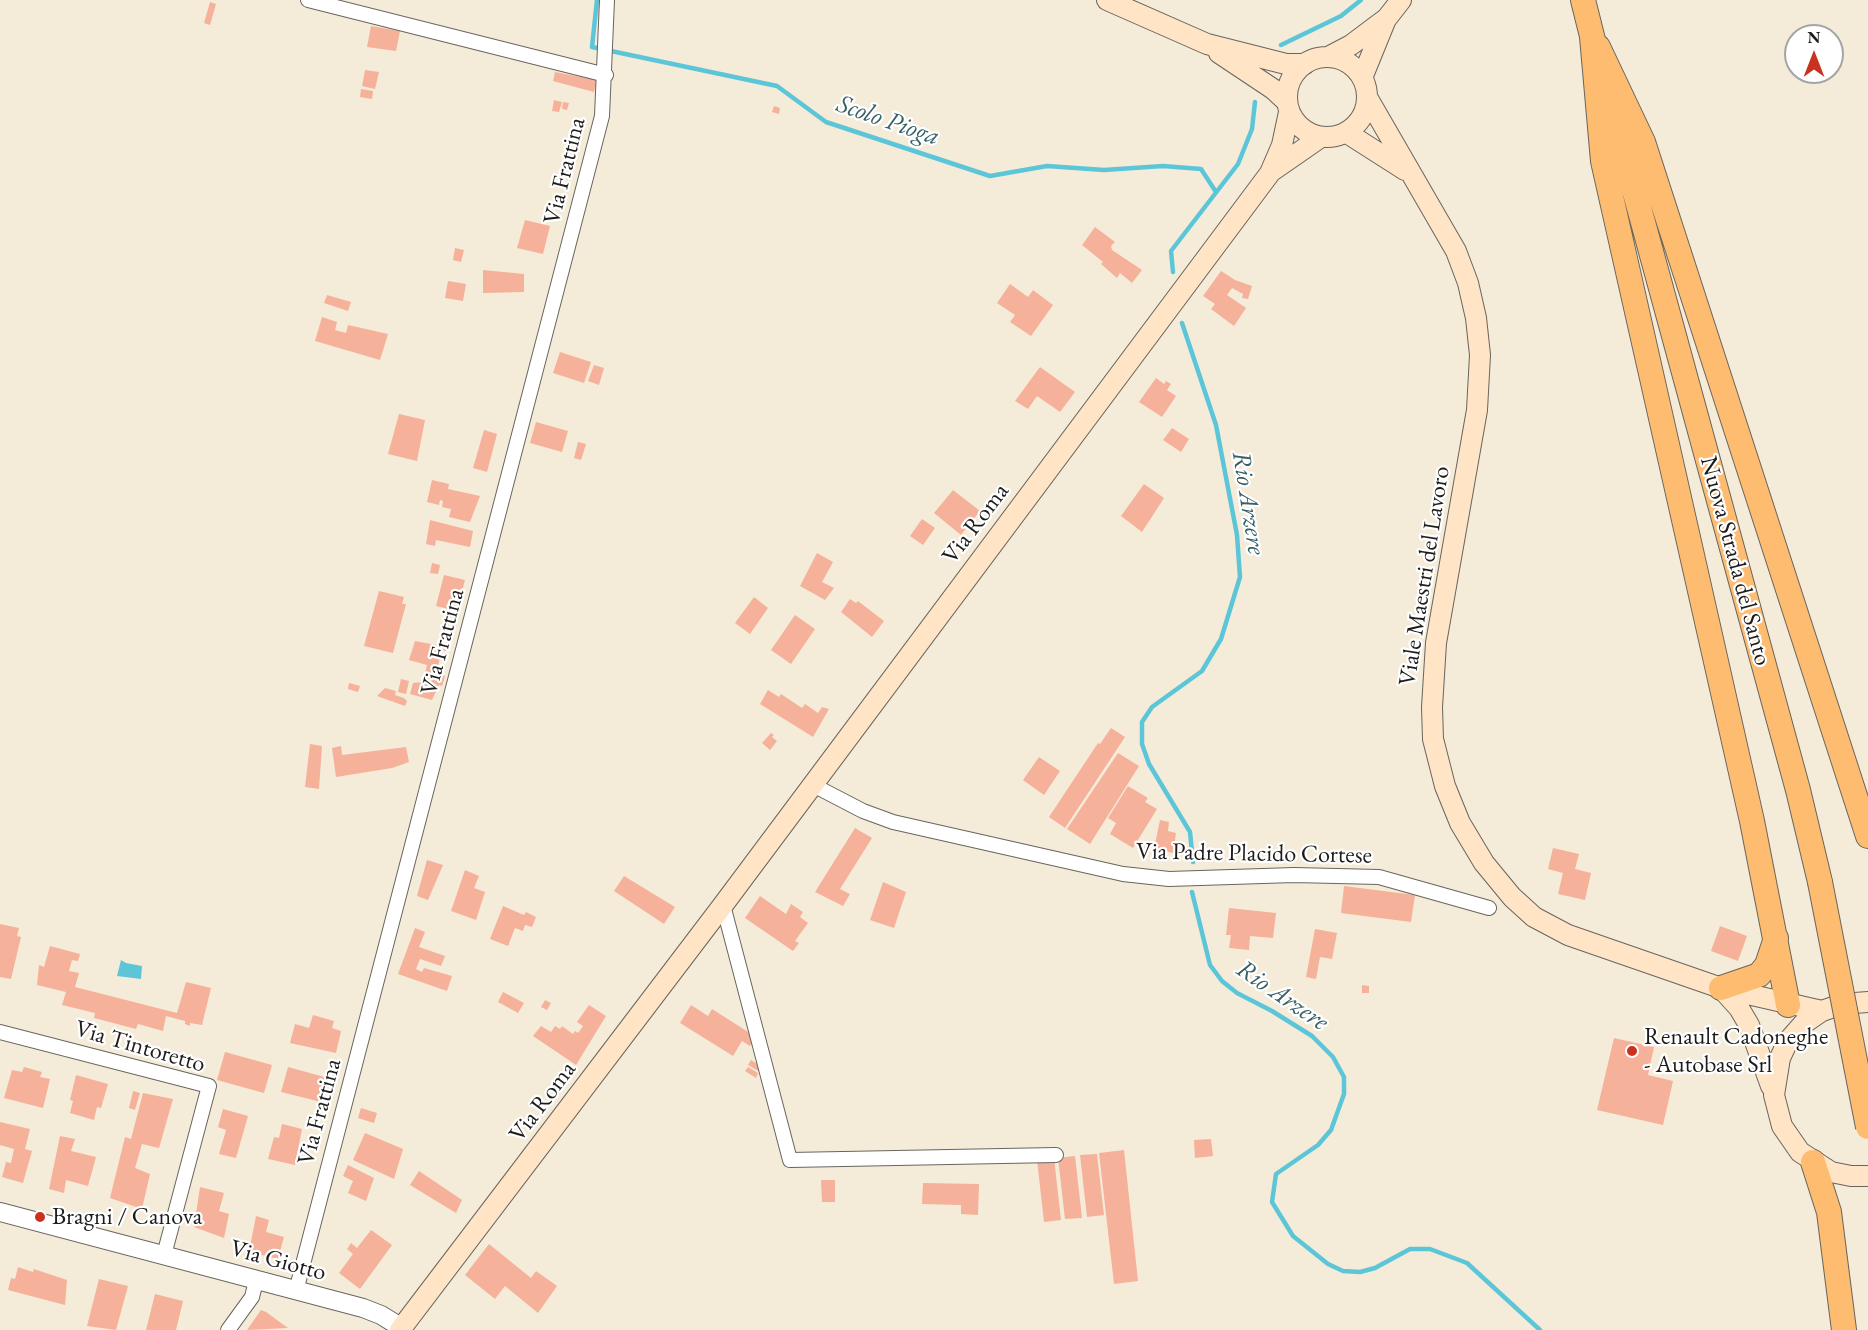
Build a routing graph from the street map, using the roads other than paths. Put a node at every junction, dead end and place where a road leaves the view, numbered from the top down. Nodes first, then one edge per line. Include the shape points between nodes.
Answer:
1 (308, 0) edge
2 (607, 0) edge
3 (1107, 0) edge
4 (1401, 0) edge
5 (1583, 0) edge
6 (1387, 18) junction
7 (1592, 37) junction
8 (1207, 44) junction
9 (1328, 57) junction
10 (1305, 64) junction
11 (606, 75) junction
12 (1362, 78) junction
13 (1367, 97) junction
14 (1288, 107) junction
15 (1347, 133) junction
16 (1321, 137) junction
17 (1270, 173) junction
18 (1409, 174) junction
19 (813, 785) junction
20 (1868, 836) edge
21 (723, 905) junction
22 (1489, 908) dead end
23 (1776, 938) junction
24 (1721, 988) junction
25 (1868, 1002) edge
26 (1788, 1005) junction
27 (1822, 1011) junction
28 (0, 1032) edge
29 (1788, 1041) junction
30 (1774, 1095) junction
31 (1868, 1127) edge
32 (1056, 1155) dead end
33 (1813, 1162) junction
34 (1868, 1176) edge
35 (0, 1212) edge
36 (164, 1255) junction
37 (256, 1281) junction
38 (296, 1292) junction
39 (401, 1329) edge
40 (228, 1330) edge
41 (1844, 1330) edge

1 - 11 street
2 - 11 street, Via Frattina
3 - 8 main road
4 - 6 main road
5 - 7 highway, Nuova Strada del Santo
6 - 9 main road
6 - 12 main road
7 - 20 highway via 1643,142
7 - 23 highway via 1603,161
7 - 31 highway, Nuova Strada del Santo, bridge via 1798,790
8 - 10 main road via 1286,64
8 - 14 main road via 1273,89
9 - 10 main road
9 - 12 main road via 1348,63
10 - 14 main road via 1288,87
11 - 38 street, Via Frattina via 600,128
12 - 13 main road
13 - 15 main road via 1358,124
13 - 18 main road, Viale Maestri del Lavoro
14 - 16 main road via 1297,124
14 - 17 main road, Via Roma via 1282,145
15 - 16 main road
15 - 18 main road, Viale Maestri del Lavoro
16 - 17 main road, Via Roma
17 - 19 main road, Via Roma
18 - 24 main road, Viale Maestri del Lavoro via 1432,205 1460,262 1476,318 1480,355 1477,410 1433,673 1433,739 1445,786 1460,823 1484,863 1534,917 1568,935
19 - 21 main road, Via Roma
19 - 22 street, Via Padre Placido Cortese via 863,812 893,822 1123,874 1169,879 1379,877
21 - 32 street via 790,1160
21 - 39 main road, Via Roma
23 - 24 highway via 1759,975
23 - 26 highway
24 - 26 main road, Viale Maestri del Lavoro
24 - 30 main road via 1749,1025
25 - 27 main road via 1842,1004
26 - 27 main road, Viale Maestri del Lavoro
26 - 29 main road
27 - 29 main road
28 - 36 street, Via Tintoretto via 209,1086
29 - 30 main road via 1780,1058
30 - 33 main road via 1790,1140
33 - 34 main road via 1831,1172
33 - 41 highway via 1829,1212
35 - 36 street, Via Giotto
36 - 37 street, Via Giotto
37 - 38 street, Via Giotto
37 - 40 street via 249,1302
38 - 39 street, Via Giotto via 363,1308

